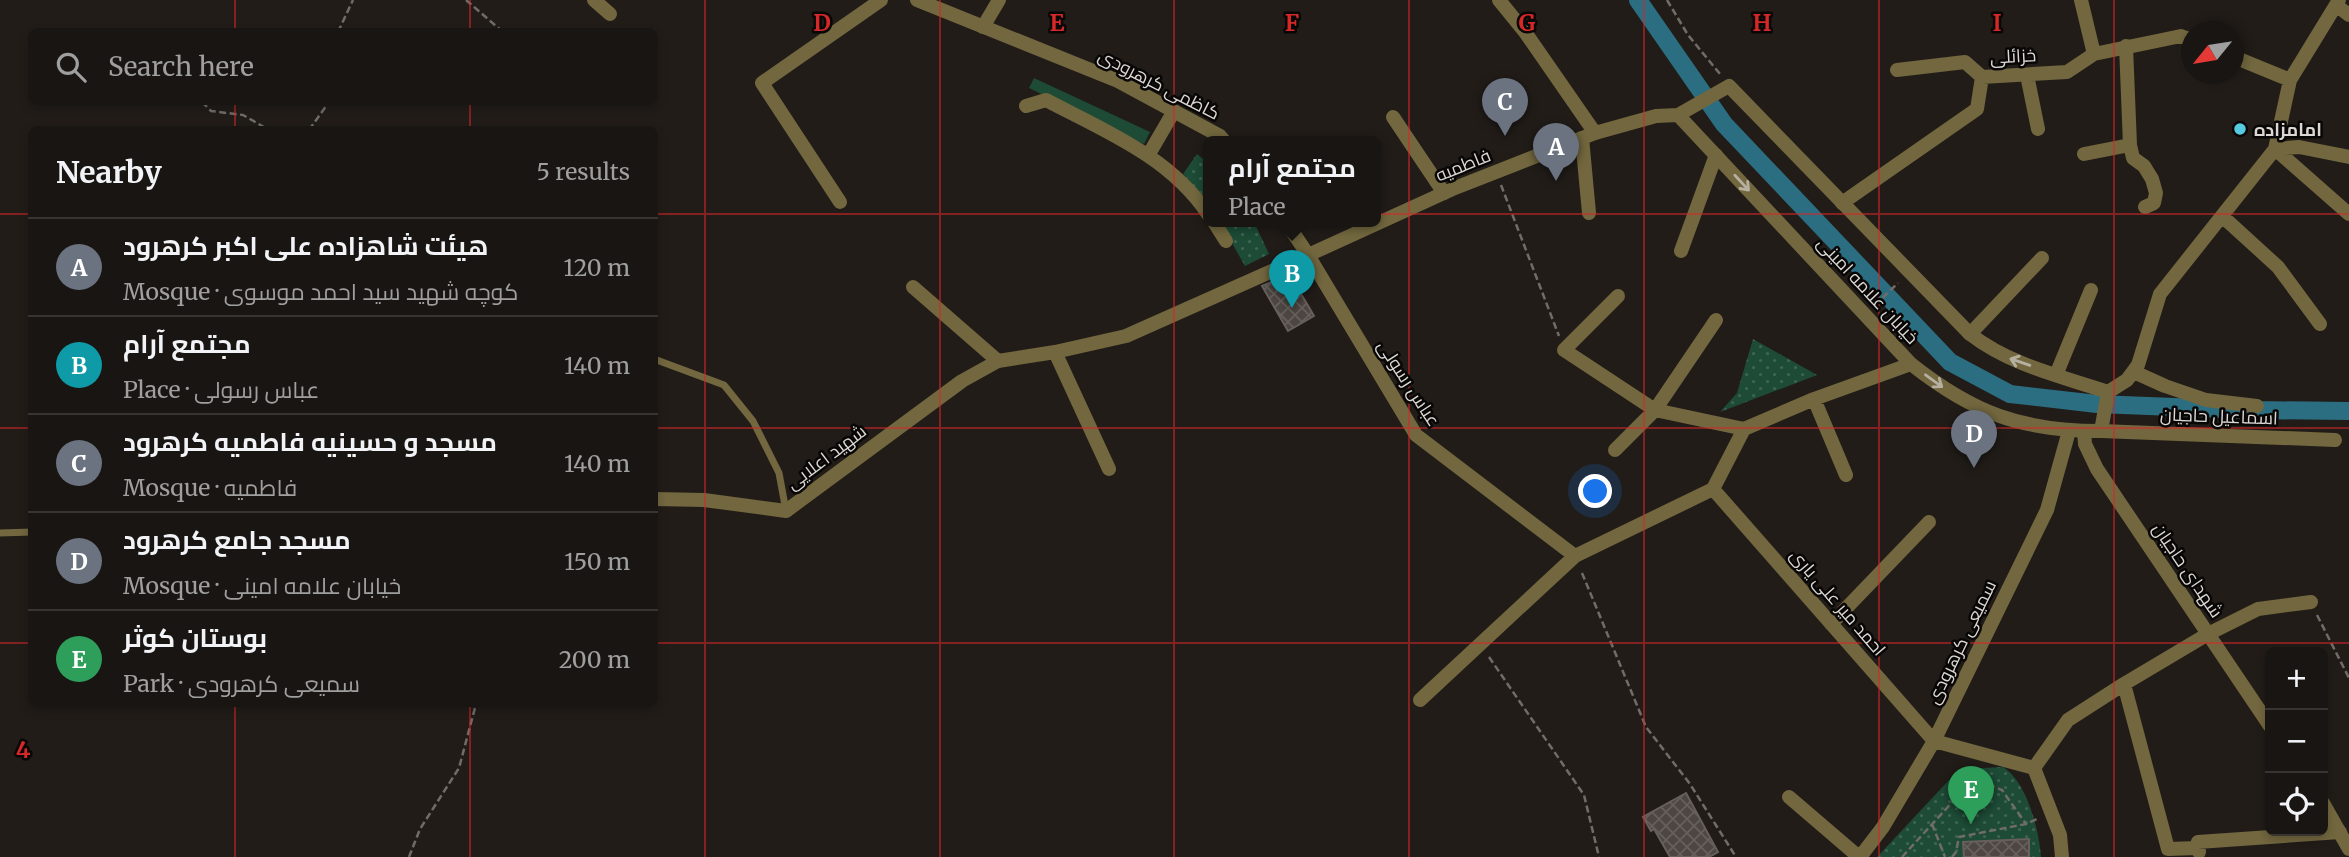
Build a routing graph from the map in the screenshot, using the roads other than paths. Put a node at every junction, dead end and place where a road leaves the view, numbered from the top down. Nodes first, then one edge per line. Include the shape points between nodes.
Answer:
1 (594, 0) edge
2 (881, 0) edge
3 (917, 0) edge
4 (999, 0) edge
5 (1499, 0) edge
6 (2081, 0) edge
7 (2337, 2) edge
8 (610, 14) dead end
9 (2349, 15) edge
10 (983, 27) junction
11 (2181, 36) edge
12 (2126, 46) junction
13 (2094, 54) junction
14 (2244, 61) edge
15 (1897, 71) dead end
16 (2026, 75) junction
17 (1982, 77) junction
18 (2290, 80) junction
19 (1026, 106) dead end
20 (1174, 111) junction
21 (1678, 115) junction
22 (1393, 117) dead end
23 (2038, 129) dead end
24 (1220, 136) edge
25 (1589, 136) junction
26 (2130, 145) junction
27 (2275, 149) junction
28 (2084, 153) dead end
29 (1149, 154) junction
30 (1716, 155) junction
31 (2349, 157) edge
32 (1444, 193) junction
33 (840, 202) dead end
34 (1842, 203) junction
35 (1203, 206) edge
36 (2145, 207) dead end
37 (1588, 213) dead end
38 (2349, 214) edge
39 (2222, 216) junction
40 (1381, 221) edge
41 (1217, 227) edge
42 (1289, 227) edge
43 (1368, 227) edge
44 (1226, 241) dead end
45 (1681, 251) dead end
46 (1308, 254) junction
47 (2042, 258) dead end
48 (913, 287) dead end
49 (2091, 290) dead end
50 (1618, 296) dead end
51 (1716, 320) dead end
52 (2320, 324) dead end
53 (1969, 334) junction
54 (1055, 352) junction
55 (658, 360) edge
56 (999, 361) junction
57 (1911, 364) junction
58 (2134, 372) junction
59 (2056, 375) junction
60 (2108, 392) junction
61 (1814, 399) junction
62 (2257, 406) dead end
63 (1655, 410) junction
64 (1744, 429) junction
65 (2068, 430) junction
66 (2101, 430) junction
67 (2084, 431) junction
68 (2334, 440) dead end
69 (1615, 450) dead end
70 (1109, 469) dead end
71 (1846, 475) dead end
72 (1713, 489) junction
73 (658, 499) edge
74 (786, 511) junction
75 (1929, 522) dead end
76 (28, 532) edge
77 (0, 533) edge
78 (1575, 556) junction
79 (2311, 603) road end
80 (1831, 624) junction
81 (2208, 634) junction
82 (2124, 684) junction
83 (1420, 700) dead end
84 (2265, 719) edge
85 (1934, 741) junction
86 (2034, 768) junction
87 (1789, 797) dead end
88 (2328, 812) edge
89 (2340, 832) junction
90 (2349, 849) edge
91 (2199, 853) edge
92 (1860, 857) edge
93 (2062, 857) edge

1 - 8 street
2 - 33 street via 762,83
3 - 10 street, کاظمی کرهرودی
4 - 10 street
5 - 25 street via 1525,32
6 - 13 street
7 - 9 street
7 - 18 street
10 - 20 street, کاظمی کرهرودی via 1118,81
11 - 12 street, خزائلی
12 - 13 street, خزائلی
12 - 26 street
13 - 16 street, خزائلی via 2067,72
14 - 18 street
15 - 17 street via 1965,62
16 - 17 street, خزائلی
16 - 23 street
17 - 34 street, خزائلی via 1977,109
18 - 27 street
19 - 29 street via 1046,100
20 - 24 street, کاظمی کرهرودی
20 - 29 street
21 - 25 street, فاطمیه via 1656,116
21 - 30 street, خیابان علامه امینی
21 - 34 street via 1729,86
22 - 32 street
25 - 32 street, فاطمیه
25 - 37 street
26 - 28 street
26 - 36 street via 2133,158 2152,178 2156,193 2154,203
27 - 31 street via 2299,147
27 - 38 street
27 - 39 street
29 - 35 street
30 - 45 street
30 -> 57 street, خیابان علامه امینی
32 - 40 street, فاطمیه
34 - 53 street
39 - 52 street via 2278,267
39 - 58 street via 2160,294
41 - 44 street
42 - 46 street
43 - 46 street, فاطمیه
46 - 54 street, فاطمیه via 1126,336
46 - 78 street, عباس رسولی via 1416,435
47 - 53 street
48 - 56 street
49 - 59 street
50 - 63 street via 1564,349
51 - 63 street
59 -> 53 street via 1990,350
54 - 56 street, شهید اعلایی
54 - 70 street
55 - 74 lane via 724,385 753,421 779,473
56 - 74 street, شهید اعلایی via 962,381
57 - 61 street
57 -> 65 street, خیابان علامه امینی via 1985,411
58 - 60 street
58 - 62 street via 2206,400
59 - 60 street
60 - 66 street
61 - 64 street
61 - 71 street
63 - 64 street
63 - 69 street
64 - 72 street
65 - 67 street, خیابان علامه امینی
65 - 85 street, سمیعی کرهرودی via 2047,510
66 - 67 street, اسماعیل حاجیان
66 - 68 street, اسماعیل حاجیان
67 - 81 street, شهدای حاجیان via 2097,469
72 - 78 street
72 - 80 street, احمد میر علی یاری
73 - 74 street, شهید اعلایی
75 - 80 street
76 - 77 lane
78 - 83 street
79 - 81 street via 2258,609
80 - 85 street, احمد میر علی یاری
81 - 82 street
81 - 84 street, شهدای حاجیان
82 - 86 street via 2068,720
82 - 91 street via 2168,849
85 - 86 street
85 - 92 street, سمیعی کرهرودی
86 - 93 street via 2060,835
87 - 92 street
88 - 89 street
89 - 90 street
89 - 91 street via 2198,842

